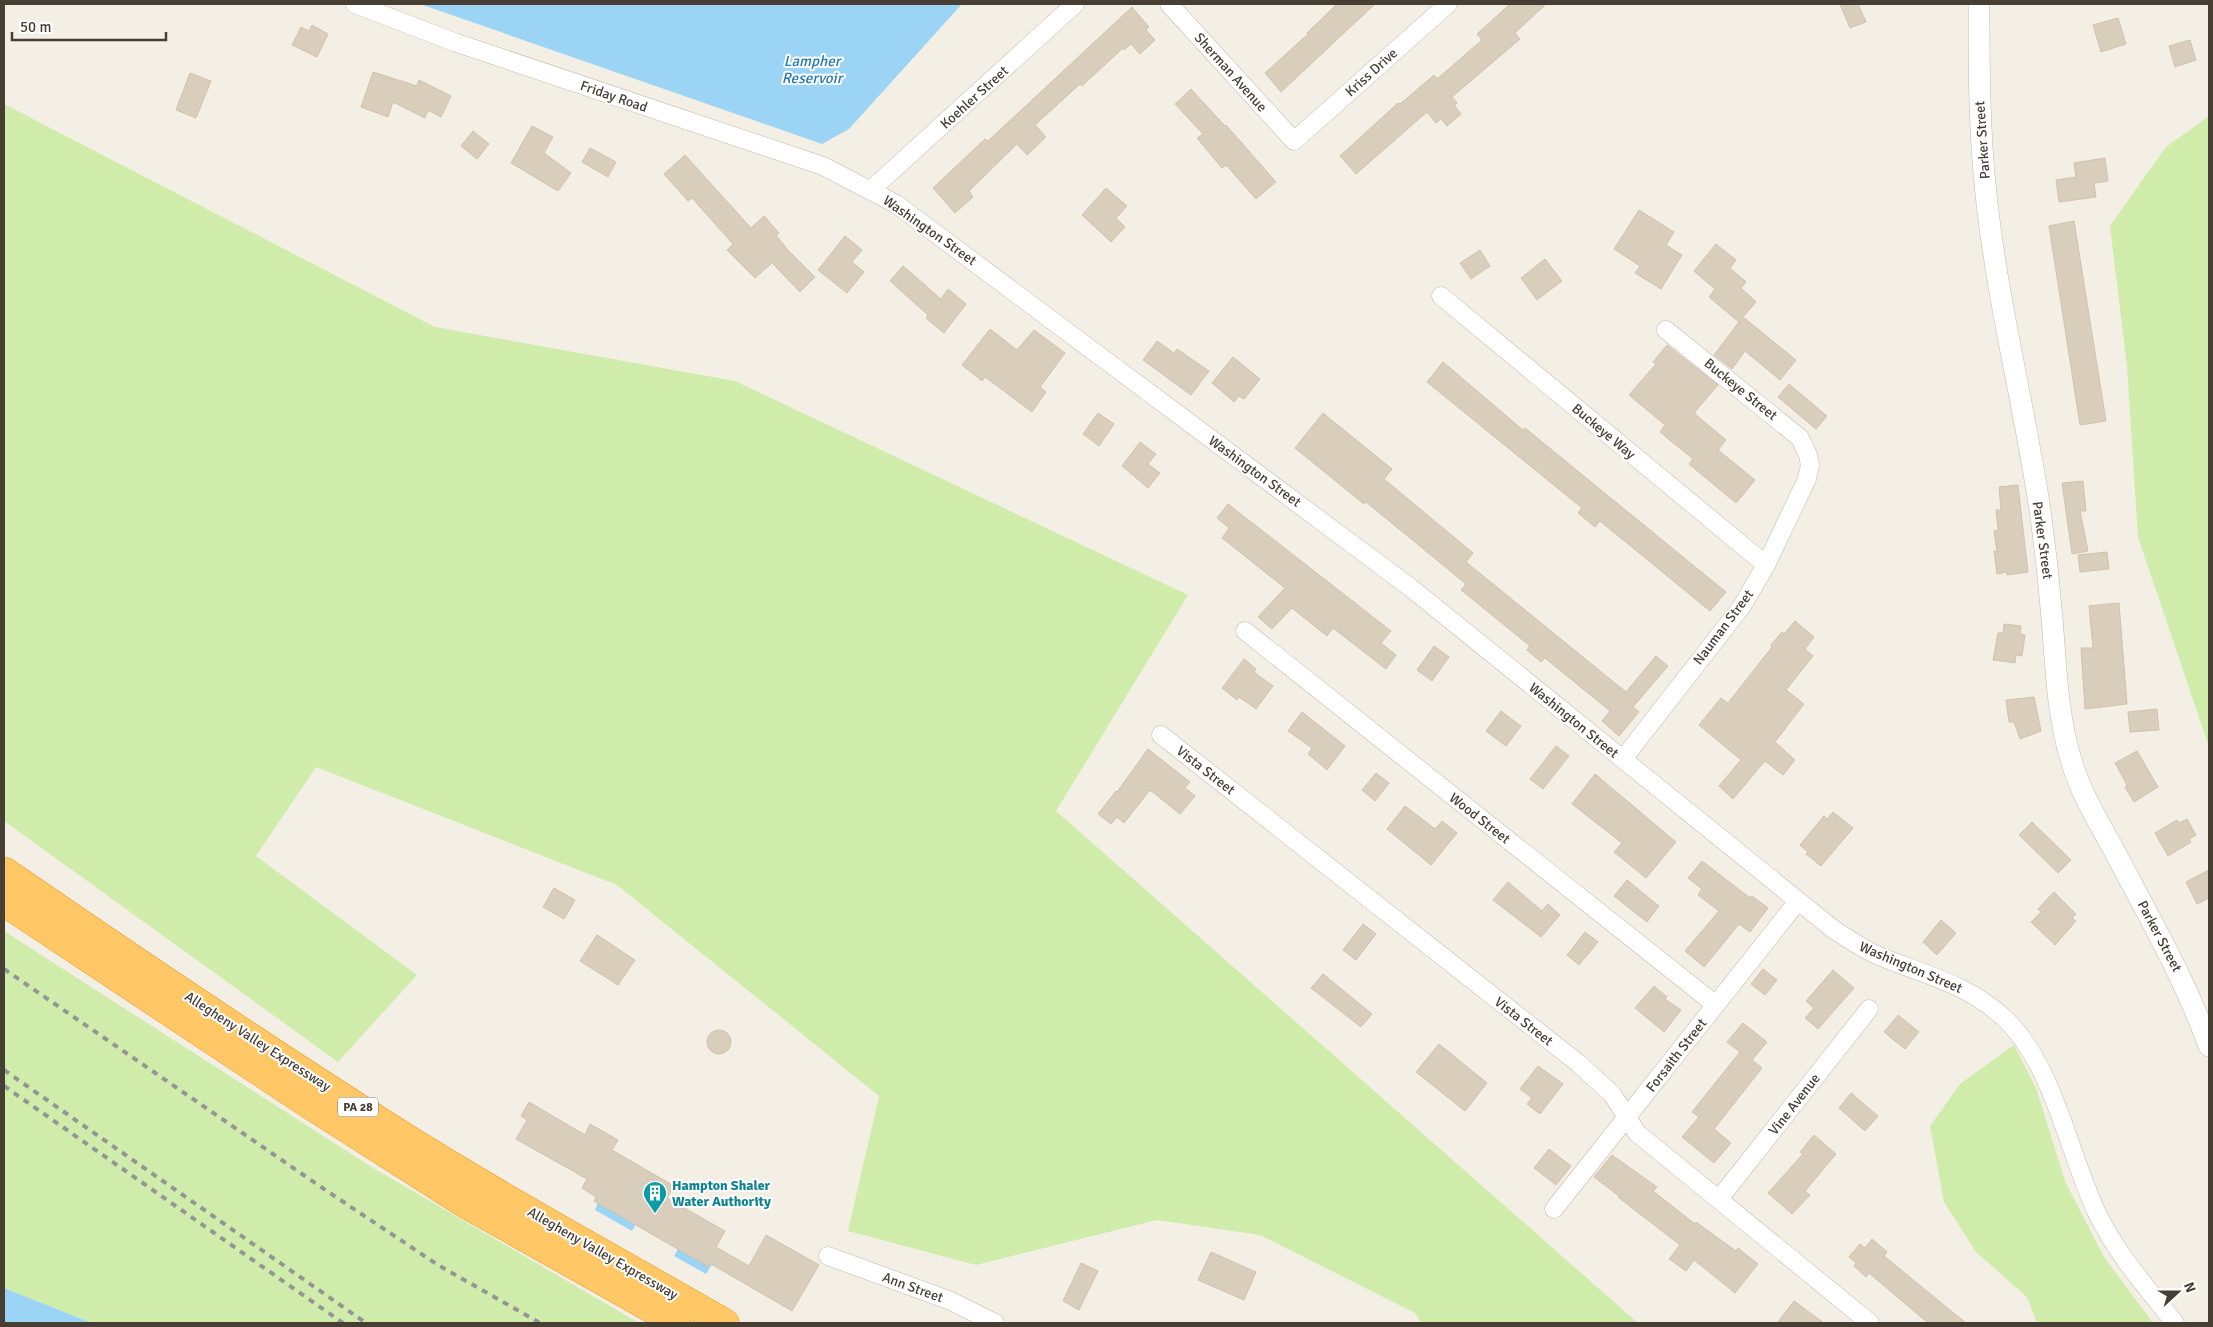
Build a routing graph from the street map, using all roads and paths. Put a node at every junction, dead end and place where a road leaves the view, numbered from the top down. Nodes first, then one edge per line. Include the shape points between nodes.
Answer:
1 (355, 4) edge
2 (1075, 4) edge
3 (1169, 4) edge
4 (1448, 4) edge
5 (1979, 4) edge
6 (1294, 141) joint
7 (872, 189) junction
8 (1441, 296) dead end
9 (1666, 330) dead end
10 (1808, 455) joint
11 (1766, 565) junction
12 (1245, 632) dead end
13 (1161, 735) dead end
14 (1623, 759) junction
15 (4, 871) edge
16 (1798, 900) junction
17 (4, 902) edge
18 (1716, 1005) junction
19 (1869, 1009) dead end
20 (2209, 1046) edge
21 (1627, 1117) junction
22 (1719, 1199) junction
23 (1554, 1209) dead end
24 (828, 1256) dead end
25 (677, 1323) edge
26 (725, 1323) edge
27 (995, 1323) edge
28 (1870, 1323) edge
29 (2175, 1323) edge

1 - 7 street, Friday Road via 454,42 823,166
2 - 7 street, Koehler Street
3 - 6 street, Sherman Avenue
4 - 6 street, Kriss Drive
5 - 20 street, Parker Street via 1979,104 1986,195 2010,352 2040,507 2063,727 2072,764 2087,799 2167,946
7 - 14 street, Washington Street via 928,227 1301,504
8 - 11 street, Buckeye Way
9 - 10 street, Buckeye Street via 1800,438
10 - 11 street, Nauman Street via 1807,480
11 - 14 street, Nauman Street via 1742,606
12 - 18 street, Wood Street
13 - 21 street, Vista Street via 1578,1063 1612,1094
14 - 16 street, Washington Street
15 - 26 highway, Allegheny Valley Expressway / PA 28 via 394,1130
16 - 18 street, Forsaith Street
16 - 29 street, Washington Street via 1854,943 1966,989 2004,1017 2024,1039 2046,1079 2081,1178 2110,1239
17 - 25 highway, Allegheny Valley Expressway / PA 28 via 464,1204
18 - 21 street, Forsaith Street
19 - 22 street, Vine Avenue
21 - 22 street, Vista Street via 1637,1133
21 - 23 street, Forsaith Street
22 - 28 street, Vista Street
24 - 27 street, Ann Street via 952,1302

